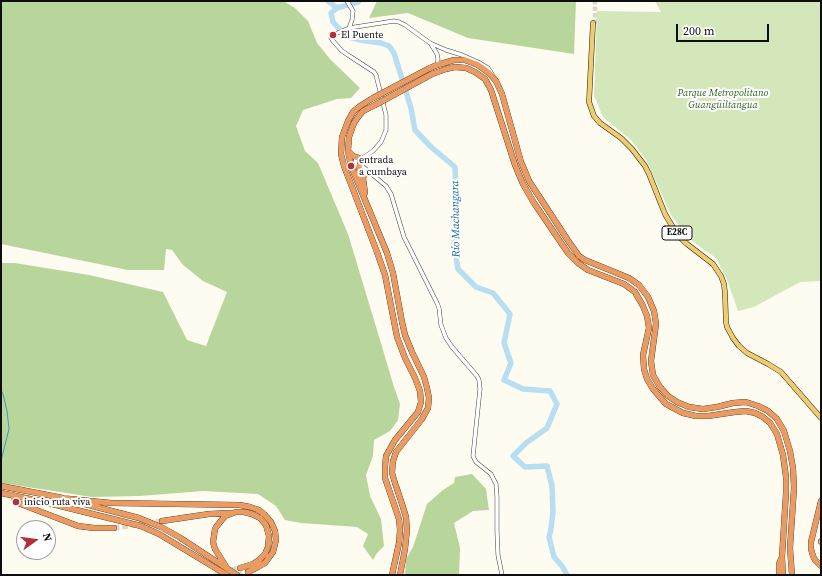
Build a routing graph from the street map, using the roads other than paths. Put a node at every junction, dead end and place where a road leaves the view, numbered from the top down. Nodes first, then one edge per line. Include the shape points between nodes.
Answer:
1 (347, 1) edge
2 (594, 24) tunnel mouth
3 (347, 29) junction
4 (430, 43) junction
5 (437, 65) junction
6 (431, 71) junction
7 (496, 81) junction
8 (348, 151) junction
9 (360, 159) junction
10 (360, 166) junction
11 (370, 172) junction
12 (365, 193) junction
13 (369, 210) junction
14 (821, 418) edge
15 (1, 486) edge
16 (1, 493) edge
17 (12, 495) junction
18 (61, 498) junction
19 (821, 501) edge
20 (236, 512) junction
21 (162, 521) tunnel mouth
22 (114, 528) tunnel mouth
23 (782, 557) junction
24 (821, 566) edge
25 (240, 568) tunnel mouth
26 (228, 572) edge
27 (248, 572) dead end
28 (237, 575) edge
29 (392, 575) edge
30 (400, 575) edge
31 (502, 575) edge
32 (779, 575) edge
33 (783, 575) edge
34 (792, 575) edge

1 - 3 street via 353,11
2 - 14 main road, E28C via 591,94 599,118 632,149 645,166 665,214 678,236 713,264 721,276 725,289 726,322 733,338 747,353 780,372
3 - 4 street via 398,22
3 - 9 street via 334,34 332,40 342,51 374,72 386,115 386,130 381,142
4 - 5 street via 437,54
4 - 7 street via 478,62 488,68
5 - 6 highway
5 - 7 highway via 465,60 478,65
6 - 8 highway, bridge via 363,111 354,123
6 - 23 highway via 466,68 485,79 523,184 568,253 588,270 624,284 635,292 643,306 648,328 643,355 644,369 647,379 666,404 683,413 696,416 746,411 755,413 770,423 777,434 786,478
6 - 29 highway, bridge via 360,106 348,121 342,137 341,154 344,166 385,275 397,337 420,391 421,402 418,412 395,440 386,456 384,467 400,530
7 - 34 highway via 529,182 567,239 579,256 629,278 639,285 648,297 656,324 650,361 653,375 660,387 668,396 689,407 717,407 746,402 768,411 777,419 784,431 793,468 790,548
8 - 9 highway
8 - 13 highway via 351,166
9 - 10 street via 363,162
9 - 10 street via 355,162
10 - 11 street
10 - 12 highway
11 - 12 highway via 363,178
11 - 31 street via 391,194 404,237 439,308 446,338 479,380 473,456 476,462 491,474 496,484 498,555
12 - 13 highway
13 - 30 highway via 388,253 405,335 424,377 429,398 428,408 422,419 396,452 393,462 392,473 406,517 407,530
15 - 18 highway
16 - 17 highway
17 - 22 highway via 18,503 78,526
17 - 26 highway via 141,526
18 - 26 highway via 139,518 160,527 179,537
18 - 27 highway via 111,503 240,505 259,510 271,522 276,540 273,552 265,562
19 - 24 highway via 811,542 813,556
20 - 21 highway
20 - 25 highway via 260,518 270,536 265,554 253,564
20 - 26 highway via 225,516 216,527 213,537 217,552
23 - 32 highway via 778,564
23 - 33 highway
26 - 28 highway

